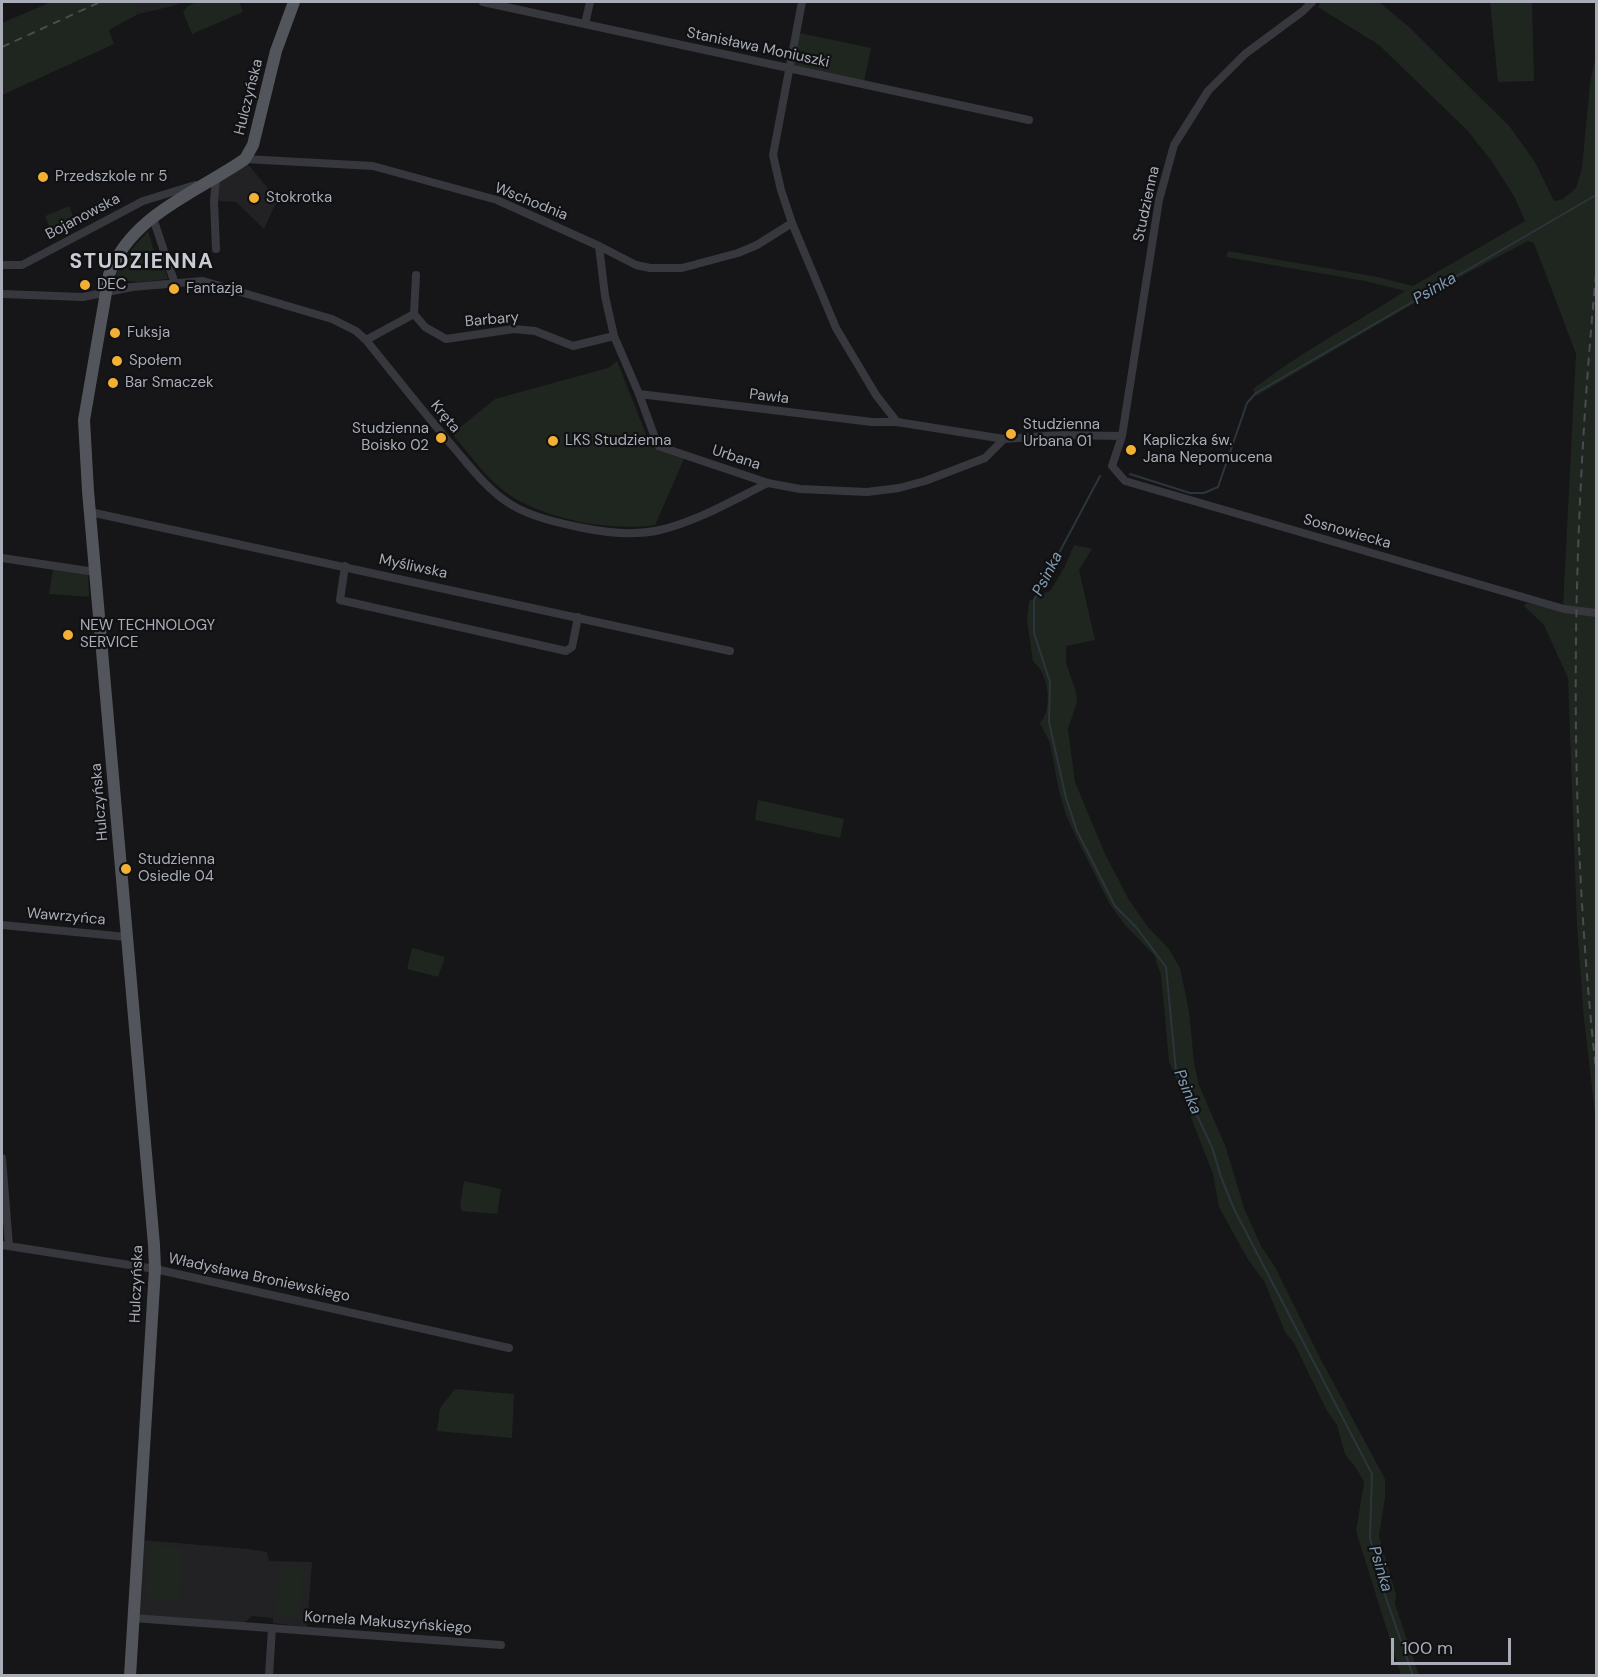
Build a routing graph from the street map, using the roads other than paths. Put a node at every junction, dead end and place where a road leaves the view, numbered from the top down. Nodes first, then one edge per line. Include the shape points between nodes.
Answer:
1 (294, 2) edge
2 (483, 2) edge
3 (590, 2) edge
4 (802, 2) edge
5 (1312, 2) edge
6 (585, 24) junction
7 (788, 69) junction
8 (1029, 120) dead end
9 (245, 159) junction
10 (214, 179) junction
11 (153, 218) junction
12 (792, 223) junction
13 (599, 246) junction
14 (216, 249) dead end
15 (2, 265) edge
16 (416, 275) dead end
17 (175, 284) junction
18 (106, 292) junction
19 (2, 294) edge
20 (414, 314) junction
21 (614, 336) junction
22 (366, 340) junction
23 (639, 394) junction
24 (897, 422) junction
25 (1122, 436) junction
26 (1004, 439) junction
27 (1112, 466) joint
28 (768, 483) junction
29 (90, 512) junction
30 (2, 558) edge
31 (345, 566) junction
32 (95, 572) junction
33 (1596, 613) edge
34 (578, 617) junction
35 (730, 651) dead end
36 (2, 925) edge
37 (127, 937) junction
38 (2, 1158) edge
39 (5, 1246) edge
40 (154, 1269) junction
41 (509, 1348) dead end
42 (133, 1618) junction
43 (272, 1628) junction
44 (501, 1645) dead end
45 (130, 1676) edge
46 (269, 1676) edge

1 - 9 main road, Hulczyńska via 276,51 253,145
2 - 6 street, Stanisława Moniuszki
3 - 6 street
4 - 7 street
5 - 25 street, Studzienna via 1245,54 1208,90 1174,145 1159,201
6 - 7 street, Stanisława Moniuszki
7 - 8 street, Stanisława Moniuszki
7 - 12 street via 773,155
9 - 10 main road, Hulczyńska
9 - 13 street, Wschodnia via 373,166 497,200
10 - 11 main road, Hulczyńska
10 - 14 street
10 - 15 street, Bojanowska via 143,201 22,265
11 - 17 street
11 - 18 main road, Hulczyńska via 116,257
12 - 13 street, Wschodnia via 738,253 682,268 636,265
12 - 24 street via 836,328
13 - 21 street, Urbana
16 - 20 street
17 - 18 street, Kręta
17 - 22 street, Kręta via 203,281 272,300 332,319
18 - 19 street, Kręta via 83,297
18 - 29 main road, Hulczyńska via 84,420
20 - 21 street, Barbary via 425,327 446,339 514,329 536,332 573,346
20 - 22 street
21 - 23 street, Urbana
22 - 28 street, Kręta via 488,488 512,505 542,517 597,531 646,533 707,513
23 - 24 street, Pawła
23 - 28 street, Urbana via 658,446
24 - 26 street, Pawła
25 - 26 street, Pawła
25 - 27 street, Studzienna
26 - 28 street, Urbana via 985,459 899,488 836,491
27 - 33 street, Sosnowiecka via 1125,481 1564,609
29 - 31 street, Myśliwska
29 - 32 main road, Hulczyńska
30 - 32 street
31 - 34 street, Myśliwska
31 - 34 street via 340,600 566,651 572,647
32 - 37 main road, Hulczyńska
34 - 35 street, Myśliwska
36 - 37 street, Wawrzyńca
37 - 40 main road, Hulczyńska
38 - 39 street
39 - 40 street, Władysława Broniewskiego
40 - 41 street, Władysława Broniewskiego
40 - 42 main road, Hulczyńska
42 - 43 street, Kornela Makuszyńskiego
42 - 45 main road, Hulczyńska
43 - 44 street, Kornela Makuszyńskiego
43 - 46 street

